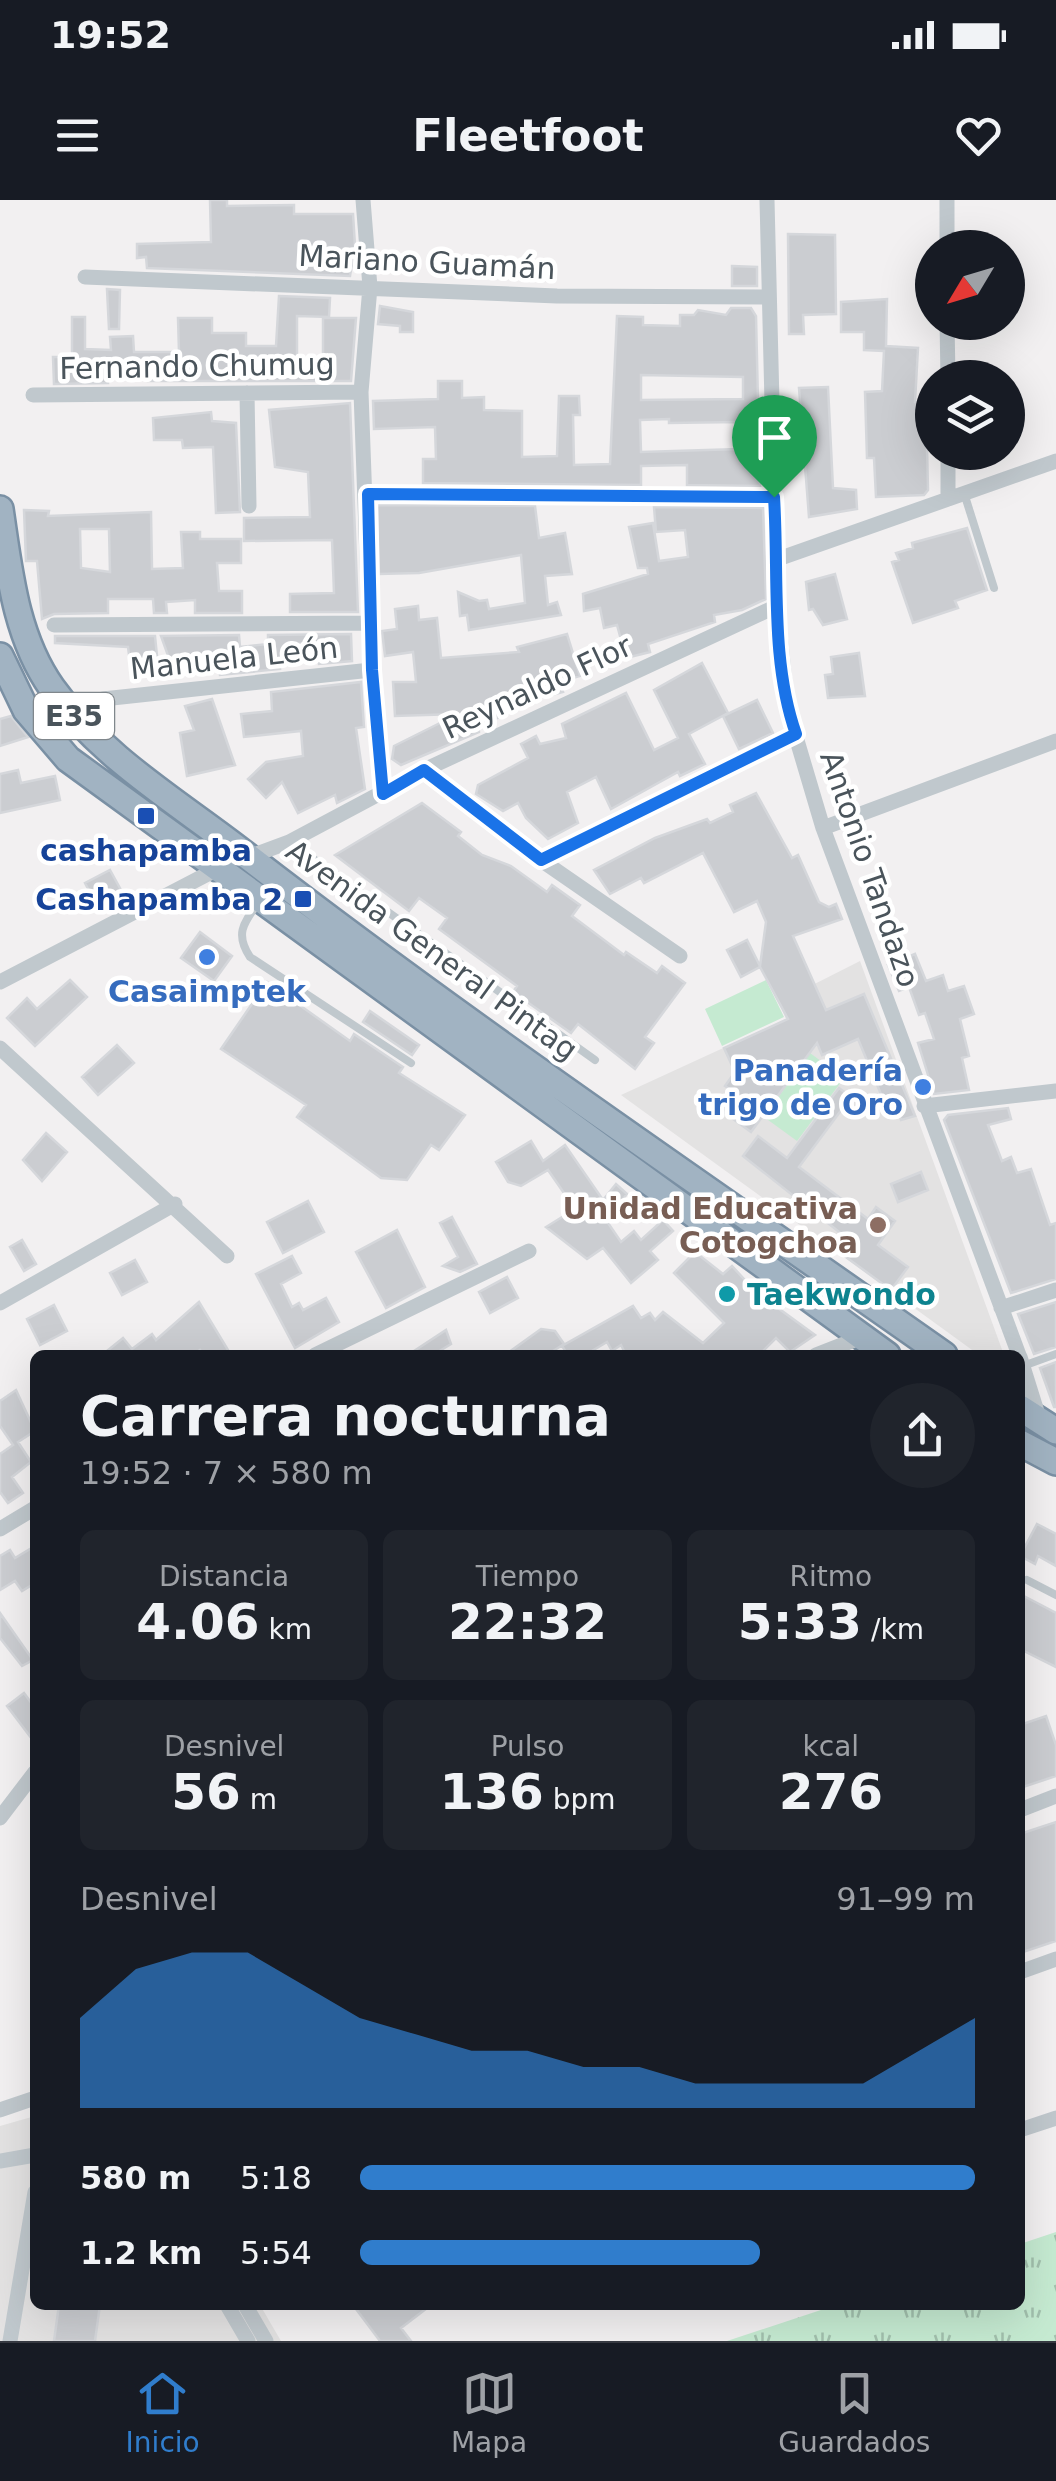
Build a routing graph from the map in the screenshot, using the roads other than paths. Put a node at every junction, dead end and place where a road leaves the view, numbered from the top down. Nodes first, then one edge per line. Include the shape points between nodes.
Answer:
1 (363, 200) edge
2 (767, 200) edge
3 (946, 200) edge
4 (947, 230) edge
5 (85, 277) dead end
6 (370, 287) junction
7 (766, 297) junction
8 (362, 392) junction
9 (247, 393) junction
10 (33, 395) dead end
11 (1056, 462) edge
12 (951, 470) edge
13 (368, 494) junction
14 (956, 496) junction
15 (774, 497) junction
16 (248, 506) dead end
17 (0, 508) edge
18 (778, 559) junction
19 (994, 588) dead end
20 (777, 606) junction
21 (372, 623) junction
22 (54, 625) dead end
23 (0, 656) edge
24 (372, 670) junction
25 (6, 690) edge
26 (104, 700) dead end
27 (796, 734) junction
28 (1056, 740) edge
29 (424, 770) junction
30 (383, 794) junction
31 (823, 828) junction
32 (289, 842) junction
33 (249, 857) junction
34 (541, 860) junction
35 (219, 868) junction
36 (276, 878) junction
37 (260, 899) junction
38 (680, 956) dead end
39 (0, 982) edge
40 (0, 1048) edge
41 (595, 1060) dead end
42 (412, 1063) dead end
43 (1056, 1091) edge
44 (924, 1106) junction
45 (174, 1204) junction
46 (529, 1250) dead end
47 (227, 1256) dead end
48 (1056, 1290) edge
49 (0, 1303) edge
50 (1002, 1308) junction
51 (856, 1344) edge
52 (325, 1350) edge
53 (937, 1350) edge
54 (1017, 1350) edge
55 (1056, 1354) edge
56 (1025, 1359) edge
57 (1025, 1373) edge
58 (1039, 1420) edge
59 (1025, 1445) edge
60 (1056, 1462) edge
61 (30, 1511) edge
62 (0, 1529) edge
63 (1027, 1580) dead end
64 (1056, 1595) edge
65 (30, 1779) edge
66 (1056, 1796) edge
67 (1025, 1808) edge
68 (0, 1818) edge
69 (1056, 1959) edge
70 (1025, 1970) edge
71 (30, 2100) edge
72 (0, 2110) edge
73 (1056, 2118) edge
74 (1025, 2128) edge
75 (30, 2157) edge
76 (0, 2161) edge
77 (30, 2222) edge
78 (230, 2310) edge
79 (248, 2310) edge
80 (10, 2341) edge
81 (248, 2341) edge
82 (266, 2341) edge

1 - 6 street
2 - 7 street, Antonio Tandazo
3 - 4 street
5 - 6 street, Mariano Guamán
6 - 7 street, Mariano Guamán
6 - 8 street
7 - 15 street, Antonio Tandazo
8 - 9 street, Fernando Chumug
8 - 13 street
9 - 10 street, Fernando Chumug
9 - 16 street
11 - 14 street
12 - 14 street
13 - 15 street
13 - 21 street
14 - 18 street
14 - 19 lane
15 - 18 street, Antonio Tandazo
17 - 33 highway, Avenida General Pintag / E35 via 17,611 48,684 106,750
18 - 20 street, Antonio Tandazo
20 - 27 street, Antonio Tandazo
20 - 29 street, Reynaldo Flor
21 - 22 street
21 - 24 street
23 - 25 highway, Avenida General Pintag / E35
24 - 26 street, Manuela León
24 - 30 street
25 - 35 highway, Avenida General Pintag / E35 via 68,759
27 - 31 street, Antonio Tandazo
27 - 34 street
28 - 31 street
29 - 30 street, Reynaldo Flor
29 - 34 street
30 - 32 street, Reynaldo Flor
31 - 44 street, Antonio Tandazo
32 - 33 street, Reynaldo Flor
32 - 41 lane
33 - 35 street, Reynaldo Flor
33 - 36 highway, Avenida General Pintag / E35
34 - 38 street
35 - 37 highway, Avenida General Pintag / E35
35 - 39 street, Reynaldo Flor
36 - 37 lane
36 - 53 highway, Avenida General Pintag / E35
37 - 42 lane via 240,931 250,957
37 - 51 highway, Avenida General Pintag / E35
40 - 45 street
43 - 44 street
44 - 50 street, Antonio Tandazo
45 - 47 street
45 - 49 street
46 - 52 street
48 - 50 street
50 - 54 street, Antonio Tandazo
55 - 56 lane
57 - 58 street, Antonio Tandazo
59 - 60 highway
61 - 62 street
63 - 64 lane
65 - 68 street
66 - 67 street
69 - 70 street
71 - 72 street
73 - 74 street
75 - 76 street
77 - 80 street
78 - 81 street
79 - 82 street

